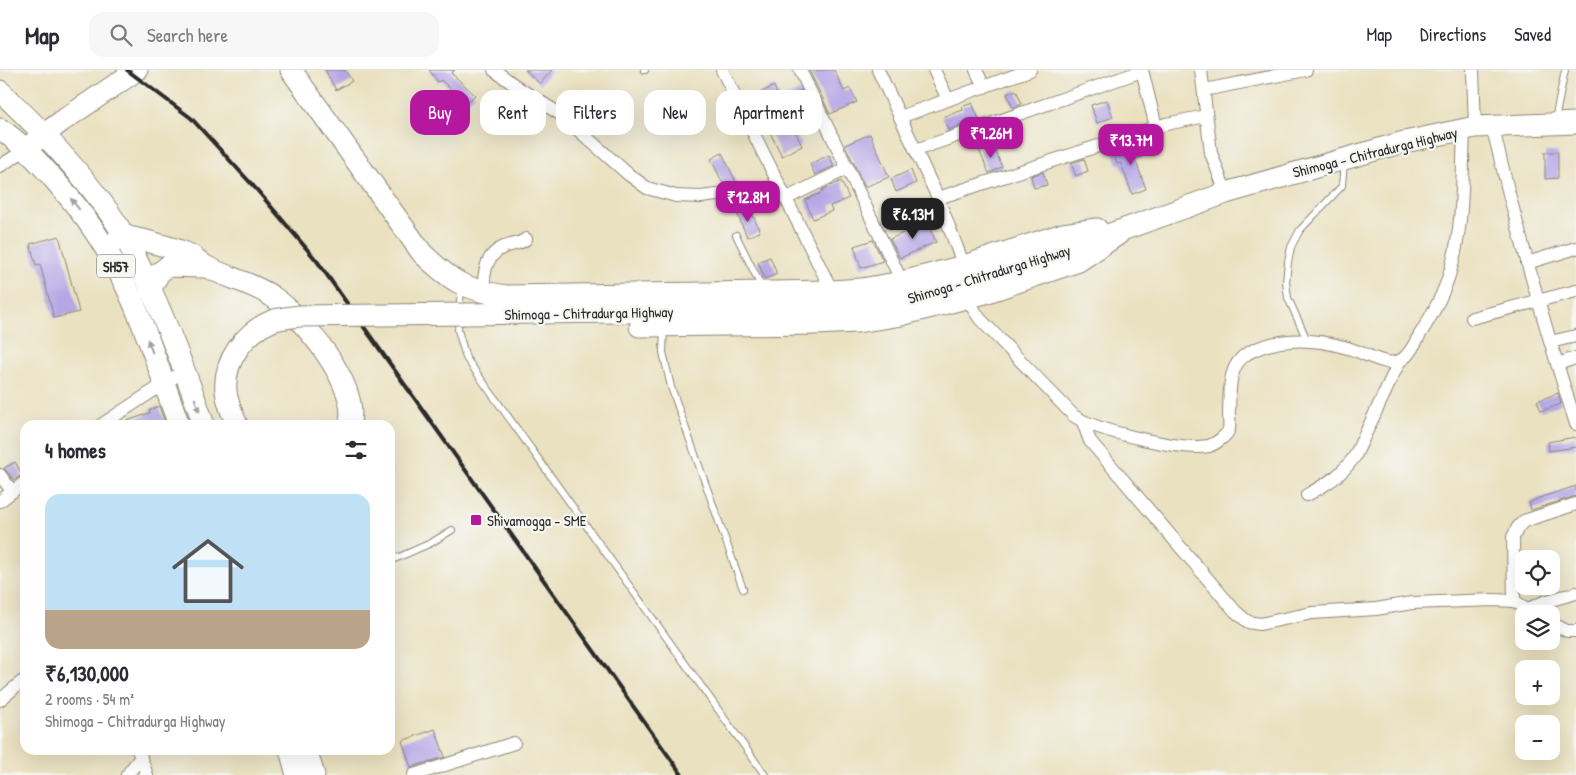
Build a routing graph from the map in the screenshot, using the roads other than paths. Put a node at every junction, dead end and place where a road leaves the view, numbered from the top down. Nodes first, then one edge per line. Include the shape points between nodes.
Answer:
1 (137, 70) edge
2 (291, 70) edge
3 (494, 70) edge
4 (722, 70) edge
5 (800, 70) edge
6 (878, 70) edge
7 (934, 70) edge
8 (976, 70) edge
9 (1030, 70) edge
10 (1142, 70) edge
11 (1201, 70) edge
12 (1306, 70) edge
13 (1473, 70) edge
14 (1565, 70) edge
15 (984, 87) junction
16 (1204, 90) junction
17 (0, 91) edge
18 (948, 100) junction
19 (1206, 116) junction
20 (900, 117) junction
21 (1576, 123) edge
22 (1554, 124) junction
23 (1156, 127) junction
24 (1477, 127) junction
25 (0, 128) edge
26 (43, 134) junction
27 (25, 150) junction
28 (916, 150) junction
29 (1344, 158) junction
30 (0, 166) edge
31 (848, 168) junction
32 (779, 187) junction
33 (1226, 193) junction
34 (938, 198) junction
35 (785, 199) junction
36 (1134, 224) junction
37 (736, 236) dead end
38 (124, 237) junction
39 (526, 239) dead end
40 (105, 246) junction
41 (1576, 248) edge
42 (139, 263) junction
43 (1527, 263) junction
44 (174, 266) junction
45 (964, 266) junction
46 (206, 267) junction
47 (117, 269) junction
48 (902, 282) junction
49 (461, 285) junction
50 (150, 290) junction
51 (832, 291) junction
52 (1576, 291) edge
53 (483, 292) junction
54 (764, 292) junction
55 (967, 299) junction
56 (1537, 300) junction
57 (1472, 318) dead end
58 (664, 326) junction
59 (639, 327) dead end
60 (1576, 336) edge
61 (1307, 340) junction
62 (1550, 342) junction
63 (1576, 358) edge
64 (1399, 362) junction
65 (1557, 364) junction
66 (185, 370) junction
67 (164, 383) junction
68 (1570, 387) edge
69 (109, 420) edge
70 (177, 420) edge
71 (202, 420) edge
72 (235, 420) edge
73 (351, 420) edge
74 (1083, 422) junction
75 (1576, 424) edge
76 (0, 475) edge
77 (20, 487) edge
78 (20, 489) edge
79 (1307, 495) dead end
80 (0, 501) edge
81 (1576, 504) edge
82 (452, 530) dead end
83 (395, 559) edge
84 (743, 589) dead end
85 (1576, 593) edge
86 (1514, 601) junction
87 (1521, 605) edge
88 (1540, 605) edge
89 (1560, 628) edge
90 (1576, 631) edge
91 (20, 683) edge
92 (0, 700) edge
93 (514, 743) dead end
94 (138, 755) edge
95 (139, 755) edge
96 (291, 755) edge
97 (308, 755) edge
98 (128, 775) edge
99 (147, 775) edge
100 (297, 775) edge
101 (314, 775) edge
102 (414, 775) edge
103 (766, 775) edge

1 - 26 main road
2 - 49 main road via 422,252
3 - 32 street via 560,114 647,188 676,196 702,197
4 - 32 street
5 - 31 street
6 - 20 street
7 - 18 street
8 - 15 street
9 - 15 street
10 - 23 street
10 - 28 street
11 - 16 street
12 - 16 street
13 - 24 street
14 - 22 lane
15 - 18 street
16 - 19 street
17 - 26 main road, SH57
18 - 20 street
19 - 23 street
19 - 33 street via 1211,152
20 - 28 street
21 - 22 main road, Shimoga - Chitradurga Highway
22 - 24 main road, Shimoga - Chitradurga Highway
23 - 34 street
24 - 29 main road, Shimoga - Chitradurga Highway
24 - 43 street via 1510,200
24 - 64 street via 1450,273 1421,334 1408,355
25 - 27 main road, SH57
26 - 27 main road
26 - 38 main road, SH57 via 103,204
27 - 30 street
40 -> 27 main road, SH57 via 74,202
28 - 34 street
29 - 33 main road, Shimoga - Chitradurga Highway
29 - 61 lane via 1342,186 1300,230 1288,262 1288,298
31 - 35 street
31 - 48 street
32 - 35 street
33 - 36 main road, Shimoga - Chitradurga Highway
34 - 45 street
35 - 51 street
36 - 45 main road via 1063,234
36 - 55 street via 1079,262
36 - 72 main road, Shimoga - Chitradurga Highway, bridge via 952,288 902,301 844,309 300,316 273,320 251,333 229,363 226,392
37 - 54 lane
38 - 40 main road
38 - 42 main road, SH57
38 - 46 main road via 192,256
39 - 53 street via 500,248 491,255 485,268
40 - 47 main road, SH57
41 - 43 street
42 - 44 main road via 165,262
42 - 47 main road
42 - 50 main road, SH57
43 - 56 street
44 - 46 main road
44 - 50 main road via 168,266 159,274
45 - 48 main road
46 - 73 main road via 271,296 304,326 339,374 351,401
67 -> 47 main road, SH57 via 142,322
48 - 51 main road
49 - 53 main road
49 - 103 lane via 458,330 466,358
50 - 66 main road, SH57
51 - 54 main road
52 - 56 street
53 - 54 main road via 506,296
55 - 58 street via 901,316 856,322
55 - 74 street via 980,319
56 - 57 street
56 - 62 street
58 - 59 street
58 - 84 lane via 663,352 671,387
60 - 62 street
61 - 64 street via 1344,347 1388,362
61 - 74 street via 1289,340 1258,348 1240,358 1234,366 1231,381 1229,430 1211,445 1192,447 1143,439
62 - 65 street
63 - 65 street
64 - 79 street via 1355,456 1334,480
65 - 68 street
66 - 67 street
66 -> 71 main road, SH57
67 - 69 street
67 - 70 main road, SH57
68 - 75 street
74 - 86 street via 1090,441 1235,611 1248,622 1260,624 1305,614 1412,603
76 - 77 street
78 - 80 street
81 - 86 street via 1524,521 1518,527 1512,537
82 - 83 lane
85 - 88 street
86 - 87 street
89 - 90 street
91 - 92 street
93 - 102 street
94 - 98 street
95 - 99 street
96 - 100 main road
97 - 101 main road

